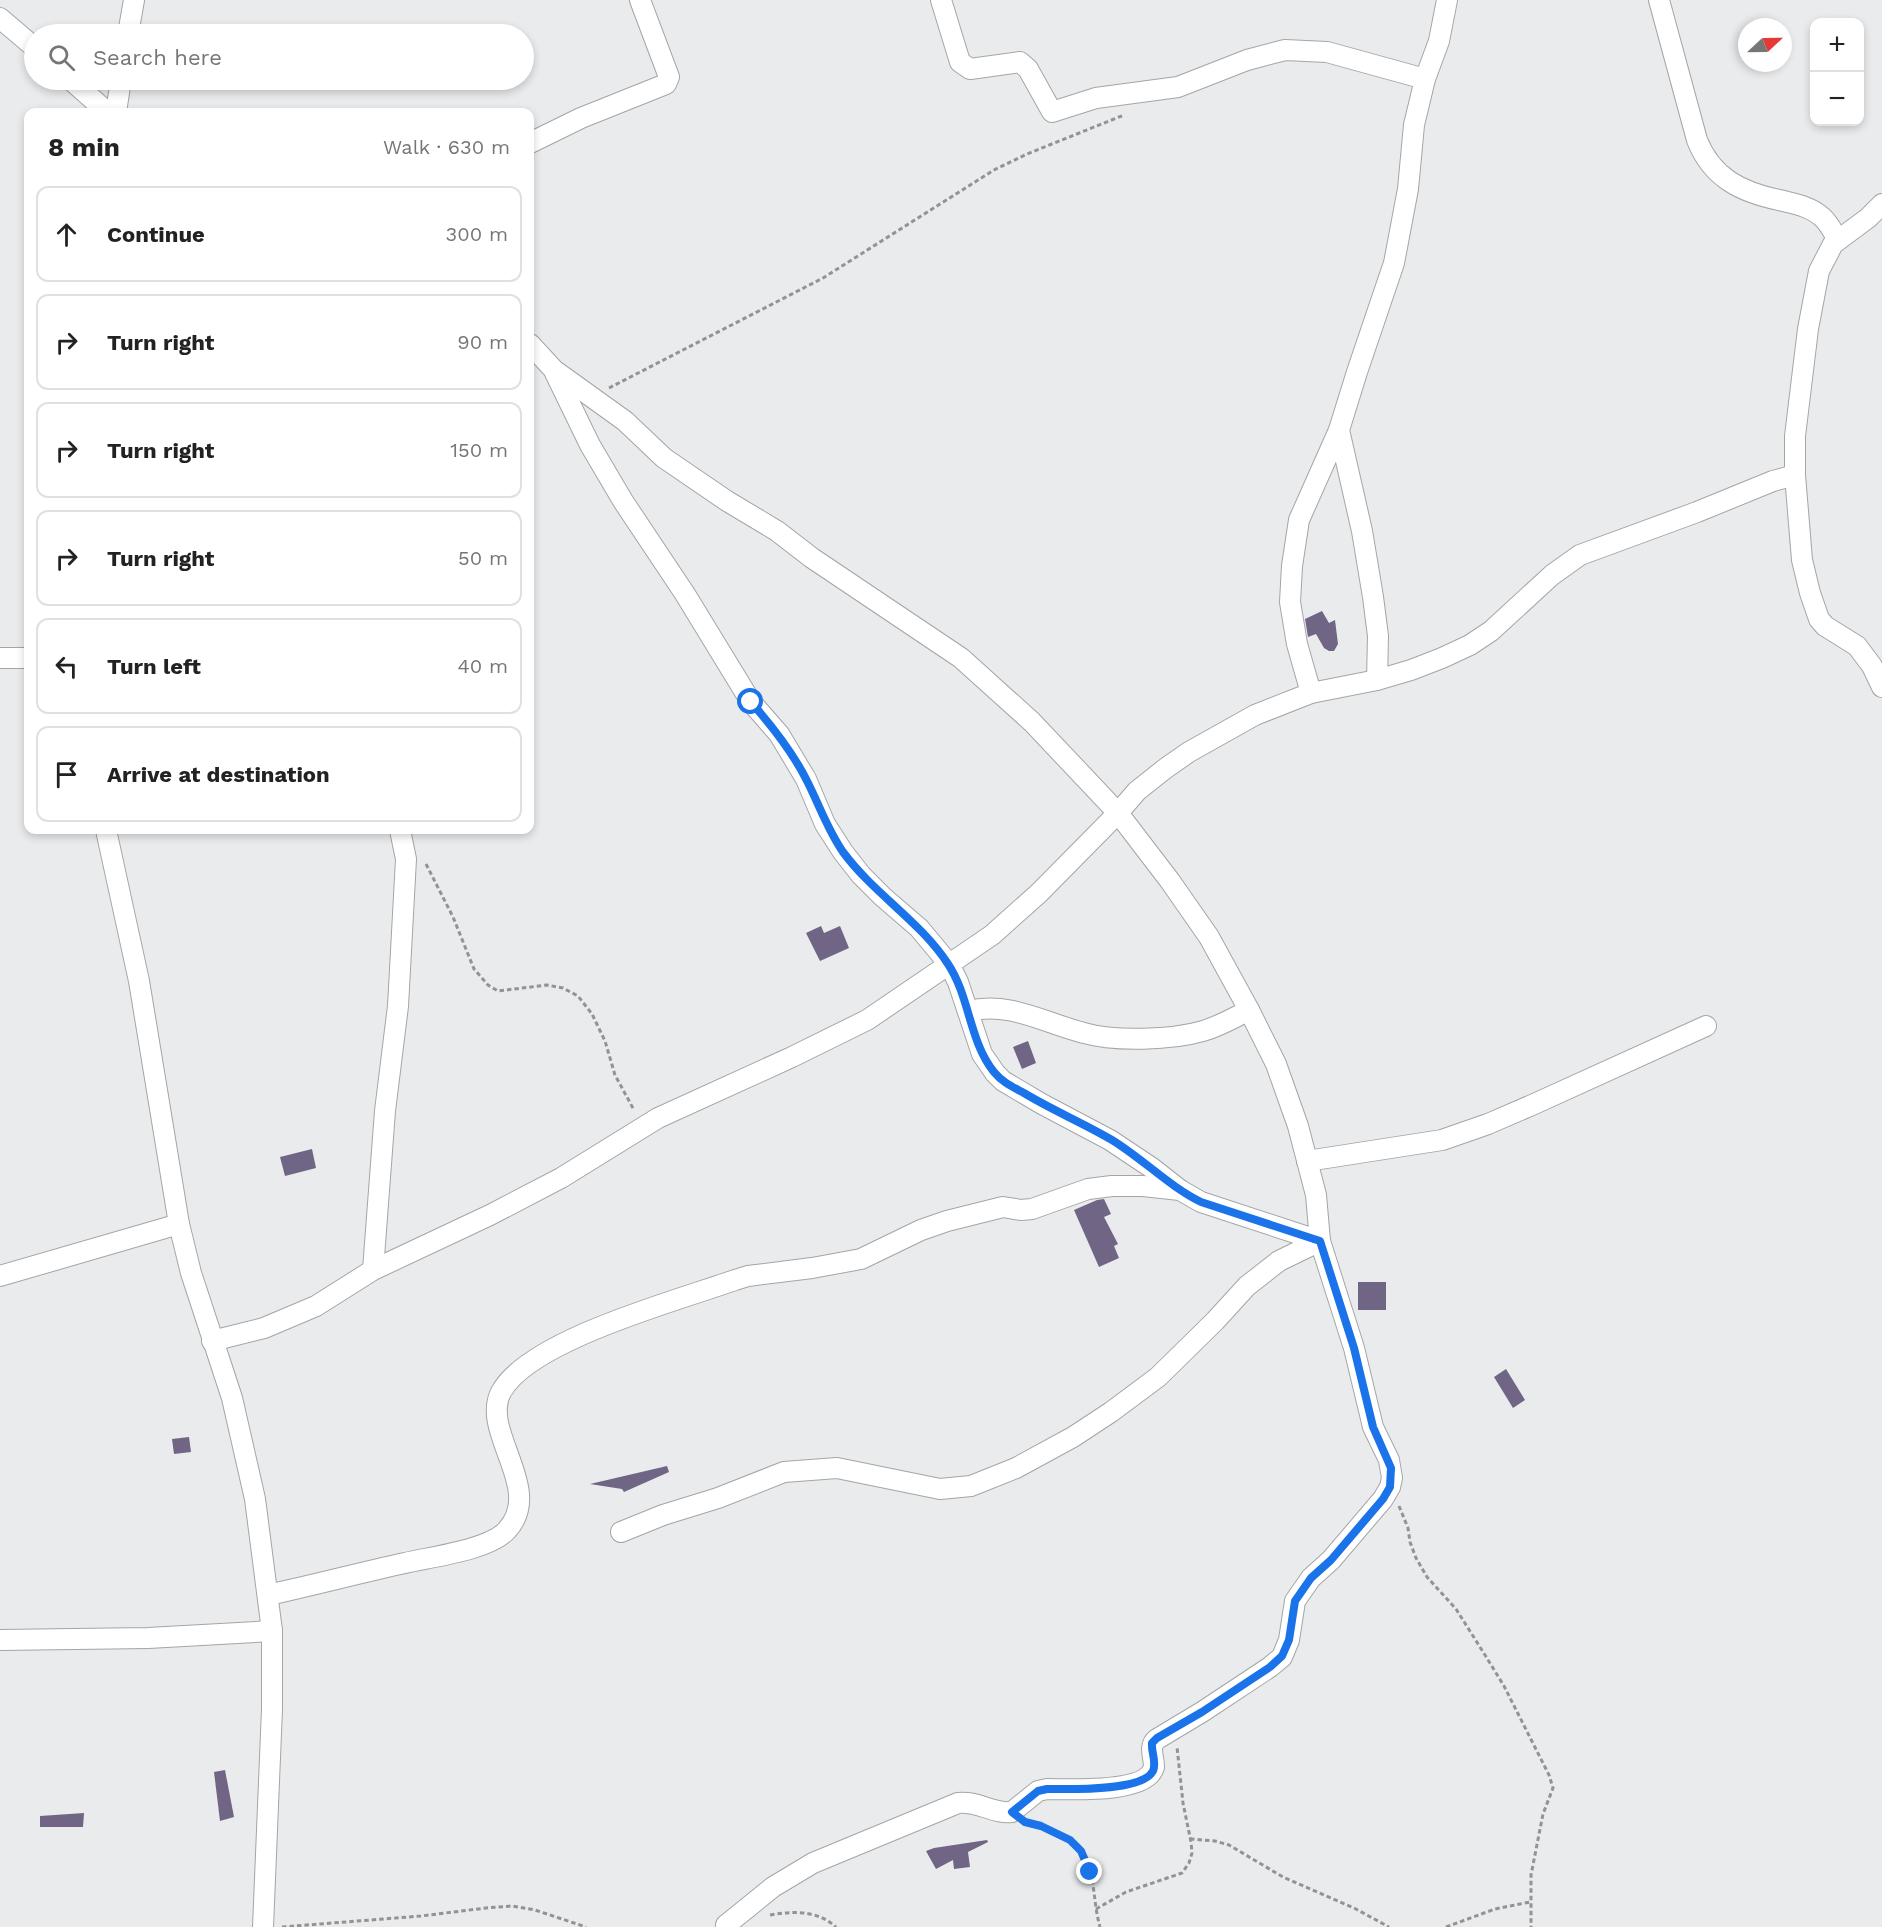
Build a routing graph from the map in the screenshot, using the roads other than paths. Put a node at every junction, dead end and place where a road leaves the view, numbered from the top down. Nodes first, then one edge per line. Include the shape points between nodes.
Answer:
1 (134, 0) edge
2 (640, 0) edge
3 (941, 0) edge
4 (1447, 0) edge
5 (1659, 0) edge
6 (0, 18) edge
7 (130, 24) edge
8 (24, 38) edge
9 (1425, 79) junction
10 (82, 90) edge
11 (119, 90) edge
12 (102, 108) edge
13 (117, 108) edge
14 (534, 141) edge
15 (1882, 204) edge
16 (1838, 240) junction
17 (534, 348) edge
18 (554, 370) junction
19 (1339, 430) junction
20 (1795, 475) junction
21 (0, 658) edge
22 (24, 658) edge
23 (1377, 680) junction
24 (1882, 687) edge
25 (1311, 693) junction
26 (1118, 813) junction
27 (106, 834) edge
28 (401, 834) edge
29 (949, 964) junction
30 (1249, 1010) junction
31 (968, 1011) junction
32 (1706, 1026) dead end
33 (1307, 1161) junction
34 (1180, 1190) junction
35 (179, 1224) junction
36 (1320, 1241) junction
37 (373, 1270) junction
38 (0, 1276) edge
39 (212, 1341) junction
40 (621, 1532) dead end
41 (268, 1595) junction
42 (272, 1631) junction
43 (0, 1640) edge
44 (726, 1926) edge
45 (263, 1927) edge

1 - 7 street
2 - 14 street via 669,77 666,84
3 - 9 street via 963,66 970,69 1020,62 1052,112 1096,98 1178,87 1285,50 1327,52
4 - 9 street via 1439,41
5 - 16 street via 1697,140 1710,166 1745,191 1812,210
6 - 8 street
9 - 19 street via 1414,125 1408,189 1394,263
10 - 12 street
11 - 13 street
15 - 16 street
16 - 20 street via 1823,261 1813,294 1795,436
17 - 18 street
18 - 26 street via 625,421 664,458 961,657 1032,722
18 - 29 street via 590,445 623,501 751,702 779,734 843,852
19 - 23 street via 1373,597 1378,636
19 - 25 street via 1299,520 1292,566 1290,602 1296,644
20 - 23 street via 1580,555 1470,645
20 - 24 street via 1802,560 1819,619 1833,633 1857,646
21 - 22 street
23 - 25 street
25 - 26 street via 1255,715 1189,752 1137,791
26 - 29 street via 992,935
26 - 30 street via 1209,937
27 - 35 street via 139,981
28 - 37 street via 406,859 398,1006 385,1111
29 - 31 street
29 - 37 street via 867,1020 658,1118 523,1199
30 - 31 street via 1200,1031 1139,1038 1085,1034 998,1007
30 - 33 street via 1287,1093
31 - 34 street via 982,1054 1003,1081 1110,1140
32 - 33 street via 1532,1105 1442,1140
33 - 36 street via 1316,1195
34 - 36 street via 1201,1202
34 - 41 street via 1112,1186 1080,1191 1028,1210 1002,1207 974,1213 921,1230 861,1258 812,1269 748,1276 578,1336 537,1358 513,1377 499,1398 497,1419 519,1500 514,1521 506,1533 455,1552
35 - 38 street
35 - 39 street
36 - 40 street via 1279,1262 1247,1286 1158,1377 1101,1419 1016,1468 971,1486 940,1489 837,1468 784,1472
36 - 44 street via 1354,1348 1373,1427 1391,1468 1390,1487 1295,1601 1289,1640 1282,1656 1152,1743 1154,1767 1148,1776 1106,1789 1038,1791 1012,1812 958,1803 813,1863 773,1887
37 - 39 street via 316,1306 264,1328
39 - 41 street via 244,1445
41 - 42 street
42 - 43 street
42 - 45 street

